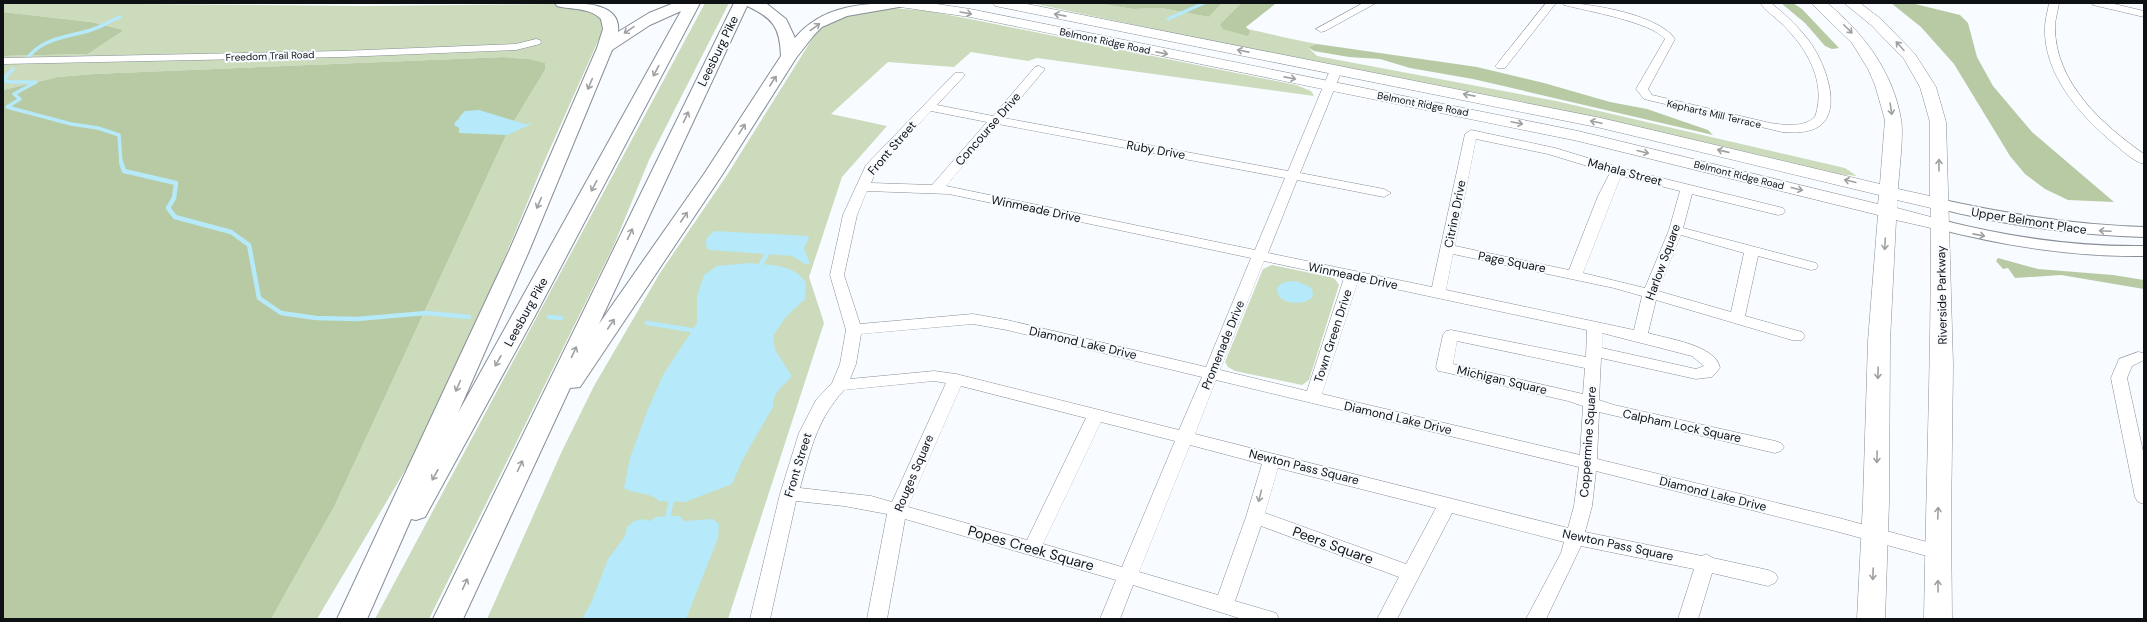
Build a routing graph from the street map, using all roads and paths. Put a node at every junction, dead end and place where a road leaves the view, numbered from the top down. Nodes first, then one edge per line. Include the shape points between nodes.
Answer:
1 (562, 3) edge
2 (688, 3) edge
3 (693, 3) edge
4 (741, 3) edge
5 (752, 3) edge
6 (900, 3) edge
7 (1000, 3) edge
8 (1371, 3) edge
9 (1551, 3) edge
10 (1568, 3) edge
11 (1765, 3) edge
12 (1818, 3) edge
13 (1851, 3) edge
14 (2054, 3) edge
15 (2097, 3) edge
16 (2144, 14) edge
17 (1321, 29) dead end
18 (536, 42) dead end
19 (605, 48) junction
20 (789, 56) junction
21 (3, 61) edge
22 (1500, 66) dead end
23 (1039, 69) dead end
24 (1336, 70) junction
25 (958, 75) dead end
26 (1328, 86) junction
27 (928, 107) junction
28 (995, 120) junction
29 (1471, 134) joint
30 (2142, 159) edge
31 (1617, 171) junction
32 (1293, 175) junction
33 (863, 186) junction
34 (936, 189) junction
35 (1687, 189) junction
36 (1384, 193) dead end
37 (1887, 201) junction
38 (1939, 204) junction
39 (1778, 211) dead end
40 (1941, 225) junction
41 (1676, 230) junction
42 (2144, 232) edge
43 (1448, 249) junction
44 (1752, 250) junction
45 (2144, 251) edge
46 (1260, 256) junction
47 (1811, 266) dead end
48 (1575, 274) junction
49 (1352, 276) junction
50 (1438, 293) junction
51 (1650, 294) junction
52 (1737, 318) junction
53 (1595, 327) junction
54 (854, 330) junction
55 (1640, 336) junction
56 (1797, 336) dead end
57 (2138, 357) dead end
58 (1592, 358) junction
59 (1212, 373) junction
60 (956, 379) junction
61 (839, 385) junction
62 (1313, 397) junction
63 (1591, 402) junction
64 (1096, 414) junction
65 (1185, 437) junction
66 (534, 438) junction
67 (1775, 446) dead end
68 (1272, 459) junction
69 (1588, 463) junction
70 (789, 494) junction
71 (2144, 497) edge
72 (1447, 504) junction
73 (897, 511) junction
74 (1255, 517) junction
75 (1875, 535) junction
76 (1574, 537) junction
77 (1032, 548) junction
78 (1938, 552) junction
79 (1706, 562) junction
80 (1411, 574) junction
81 (1129, 576) junction
82 (1768, 578) dead end
83 (1224, 605) junction
84 (354, 619) edge
85 (448, 619) edge
86 (760, 619) edge
87 (877, 619) edge
88 (1110, 619) edge
89 (1269, 619) edge
90 (1387, 619) edge
91 (1536, 619) edge
92 (1688, 619) edge
93 (1871, 619) edge
94 (1938, 619) edge

1 - 19 highway via 597,10 606,16 610,23
2 -> 19 highway via 656,15 628,30
3 -> 84 highway, Leesburg Pike via 529,307
66 -> 4 highway, Leesburg Pike
5 - 20 highway via 779,20 788,33
20 -> 6 highway via 808,32 828,19 853,10
6 -> 26 main road, Belmont Ridge Road via 970,13
24 -> 7 main road, Belmont Ridge Road
8 - 17 street
9 - 22 street
10 - 11 street, Kepharts Mill Terrace via 1650,24 1665,31 1670,39 1642,88 1648,98 1770,127 1784,129 1815,123 1822,113 1824,97 1819,68 1800,37
12 -> 37 main road via 1862,45 1885,87 1893,120
38 -> 13 main road, Riverside Parkway via 1938,122 1928,87 1910,57 1900,46 1876,22
14 - 30 street via 2050,36 2062,74 2093,121
15 - 16 street
18 - 21 street, Freedom Trail Road via 516,47 342,54
19 -> 84 highway via 519,251
66 -> 20 highway via 713,174
23 - 28 street, Concourse Drive
24 - 26 street, Promenade Drive
37 -> 24 main road, Belmont Ridge Road via 1601,123
25 - 27 street, Front Street
26 - 32 street, Promenade Drive
26 -> 37 main road, Belmont Ridge Road
27 - 28 street, Ruby Drive
27 - 33 street, Front Street via 871,168
28 - 32 street, Ruby Drive
28 - 34 street, Concourse Drive
29 - 31 street, Mahala Street via 1551,151
29 - 43 street, Citrine Drive
31 - 35 street, Mahala Street
31 - 48 street
32 - 36 street, Ruby Drive
32 - 46 street, Promenade Drive
33 - 34 street, Winmeade Drive
33 - 54 street, Front Street via 850,216 837,275
34 - 46 street, Winmeade Drive
35 - 39 street, Mahala Street
35 - 41 street, Harlow Square
37 - 38 main road, Belmont Ridge Road
37 - 40 main road, Belmont Ridge Road
37 -> 75 main road via 1879,341
38 - 40 main road, Riverside Parkway
42 -> 38 street, Upper Belmont Place via 2086,230 2034,224
40 -> 45 street, Upper Belmont Place via 1980,235 2050,246
78 -> 40 main road, Riverside Parkway via 1942,365
41 - 44 street
41 - 51 street, Harlow Square
43 - 48 street, Page Square
43 - 50 street, Citrine Drive
44 - 47 street
44 - 52 street
46 - 49 street, Winmeade Drive
46 - 59 street, Promenade Drive
48 - 51 street, Page Square
49 - 50 street, Winmeade Drive
49 - 62 street, Town Green Drive
50 - 53 street, Winmeade Drive
51 - 52 street, Page Square
51 - 55 street, Harlow Square
52 - 56 street, Page Square
53 - 55 street, Winmeade Drive
53 - 58 street, Coppermine Square
54 - 59 street, Diamond Lake Drive via 973,319 1022,328
54 - 61 street, Front Street via 848,364
55 - 58 street, Winmeade Drive via 1698,352 1711,362 1712,368 1706,373 1696,374
57 - 71 street via 2125,364 2119,378
58 - 63 street, Coppermine Square
58 - 63 street, Michigan Square via 1450,335 1444,367
59 - 62 street, Diamond Lake Drive
59 - 65 street, Promenade Drive
60 - 61 street, Newton Pass Square via 934,376
60 - 64 street, Newton Pass Square
60 - 73 street, Rouges Square
61 - 70 street, Front Street via 822,404 807,433
62 - 69 street, Diamond Lake Drive
63 - 67 street, Calpham Lock Square via 1611,410
63 - 69 street, Coppermine Square
64 - 65 street, Newton Pass Square
64 - 77 street
65 - 68 street, Newton Pass Square
65 - 81 street, Promenade Drive
85 -> 66 highway, Leesburg Pike
68 - 72 street, Newton Pass Square
68 -> 74 street
69 - 75 street, Diamond Lake Drive
69 - 76 street, Coppermine Square via 1583,506
70 - 73 street, Popes Creek Square via 871,503
70 - 86 street, Front Street
72 - 76 street, Newton Pass Square
72 - 80 street
73 - 77 street, Popes Creek Square
73 - 87 street, Rouges Square
74 - 80 street, Peers Square
74 - 83 street
75 - 78 street, Diamond Lake Drive
75 -> 93 main road
76 - 79 street, Newton Pass Square
76 - 91 street, Coppermine Square via 1570,553
77 - 81 street, Popes Creek Square
94 -> 78 main road, Riverside Parkway
79 - 82 street, Newton Pass Square
79 - 92 street
80 - 90 street
81 - 83 street, Popes Creek Square
81 - 88 street, Promenade Drive
83 - 89 street, Popes Creek Square

